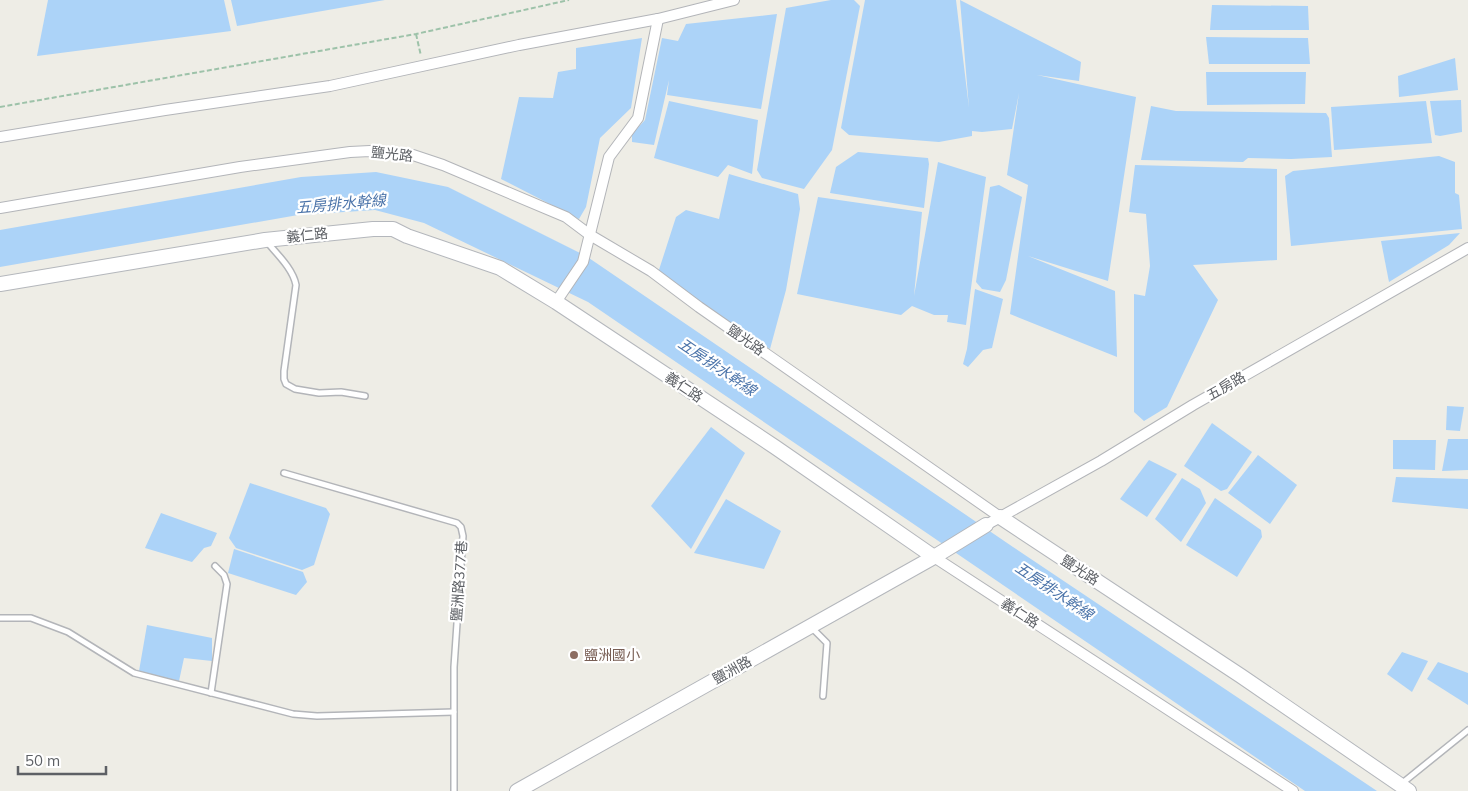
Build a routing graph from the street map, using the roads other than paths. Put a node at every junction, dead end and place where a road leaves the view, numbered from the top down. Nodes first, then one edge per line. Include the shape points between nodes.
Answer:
1 (734, 0) edge
2 (658, 19) junction
3 (0, 137) edge
4 (0, 208) edge
5 (590, 235) junction
6 (265, 240) junction
7 (1468, 248) edge
8 (0, 284) edge
9 (559, 298) junction
10 (365, 396) dead end
11 (284, 473) dead end
12 (1000, 517) junction
13 (986, 525) joint
14 (934, 557) junction
15 (215, 566) dead end
16 (0, 618) edge
17 (810, 626) junction
18 (211, 693) junction
19 (823, 696) dead end
20 (454, 712) junction
21 (1468, 730) edge
22 (1405, 788) edge
23 (454, 791) edge
24 (517, 791) edge
25 (1293, 791) edge

1 - 2 street
2 - 3 street via 330,86
2 - 5 street via 638,118 608,157
4 - 5 street, 鹽光路 via 240,167 370,151 413,155 444,165 566,217
5 - 9 street via 582,262
5 - 12 street, 鹽光路 via 651,271
6 - 8 street, 義仁路
6 - 9 street, 義仁路 via 393,229 500,268
6 - 10 lane via 291,272 296,285 284,371 286,384 318,393
7 - 12 street, 五房路
9 - 14 street, 義仁路
11 - 20 lane, 鹽洲路377巷 via 457,523 461,527
12 - 13 street, 五房路
12 - 22 street, 鹽光路
13 - 14 street, 鹽洲路
14 - 17 street, 鹽洲路
14 - 25 street, 義仁路
15 - 18 lane via 227,584
16 - 18 lane via 31,618 47,623 134,672
17 - 19 lane via 827,643
17 - 24 street, 鹽洲路
18 - 20 lane via 293,714 317,716
20 - 23 lane, 鹽洲路377巷
21 - 22 lane

